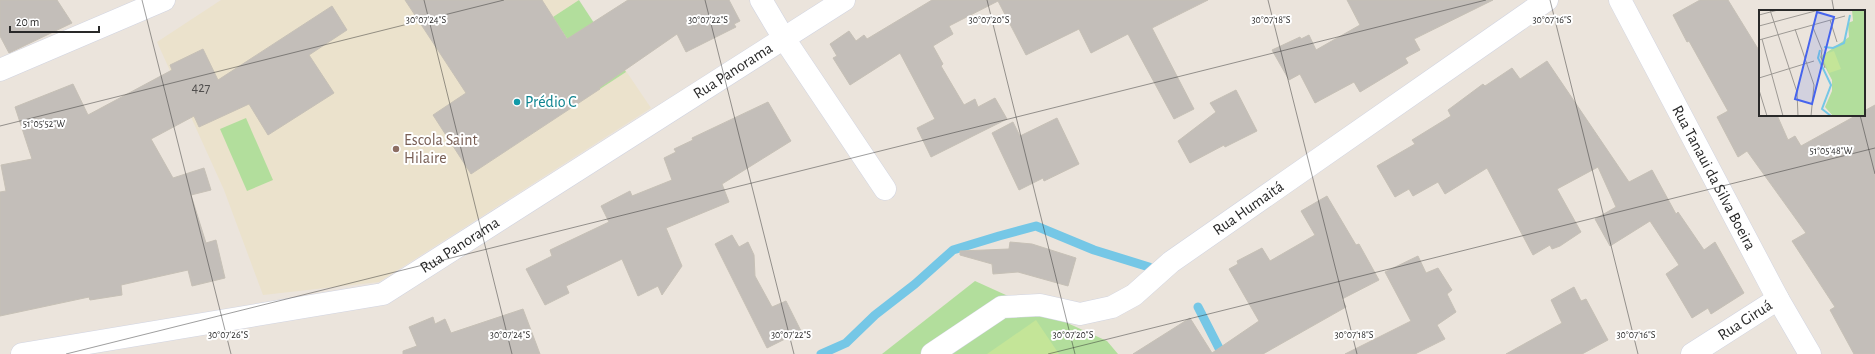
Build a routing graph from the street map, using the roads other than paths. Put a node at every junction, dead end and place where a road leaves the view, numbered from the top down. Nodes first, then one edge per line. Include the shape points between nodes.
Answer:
1 (164, 0) edge
2 (761, 0) edge
3 (844, 0) edge
4 (1548, 0) edge
5 (1620, 0) edge
6 (783, 38) junction
7 (0, 70) edge
8 (885, 189) dead end
9 (1778, 299) junction
10 (22, 354) edge
11 (932, 354) edge
12 (1692, 354) edge
13 (1810, 354) edge

1 - 7 street
2 - 6 street
3 - 6 street, Rua Panorama
4 - 11 street, Rua Humaitá via 1171,262 1134,295 1112,307 1080,314 1040,305 1002,308
5 - 9 street, Rua Tanaui da Silva Boeira
6 - 8 street
6 - 10 street, Rua Panorama via 383,294
9 - 12 street, Rua Giruá
9 - 13 street, Rua Tanaui da Silva Boeira

